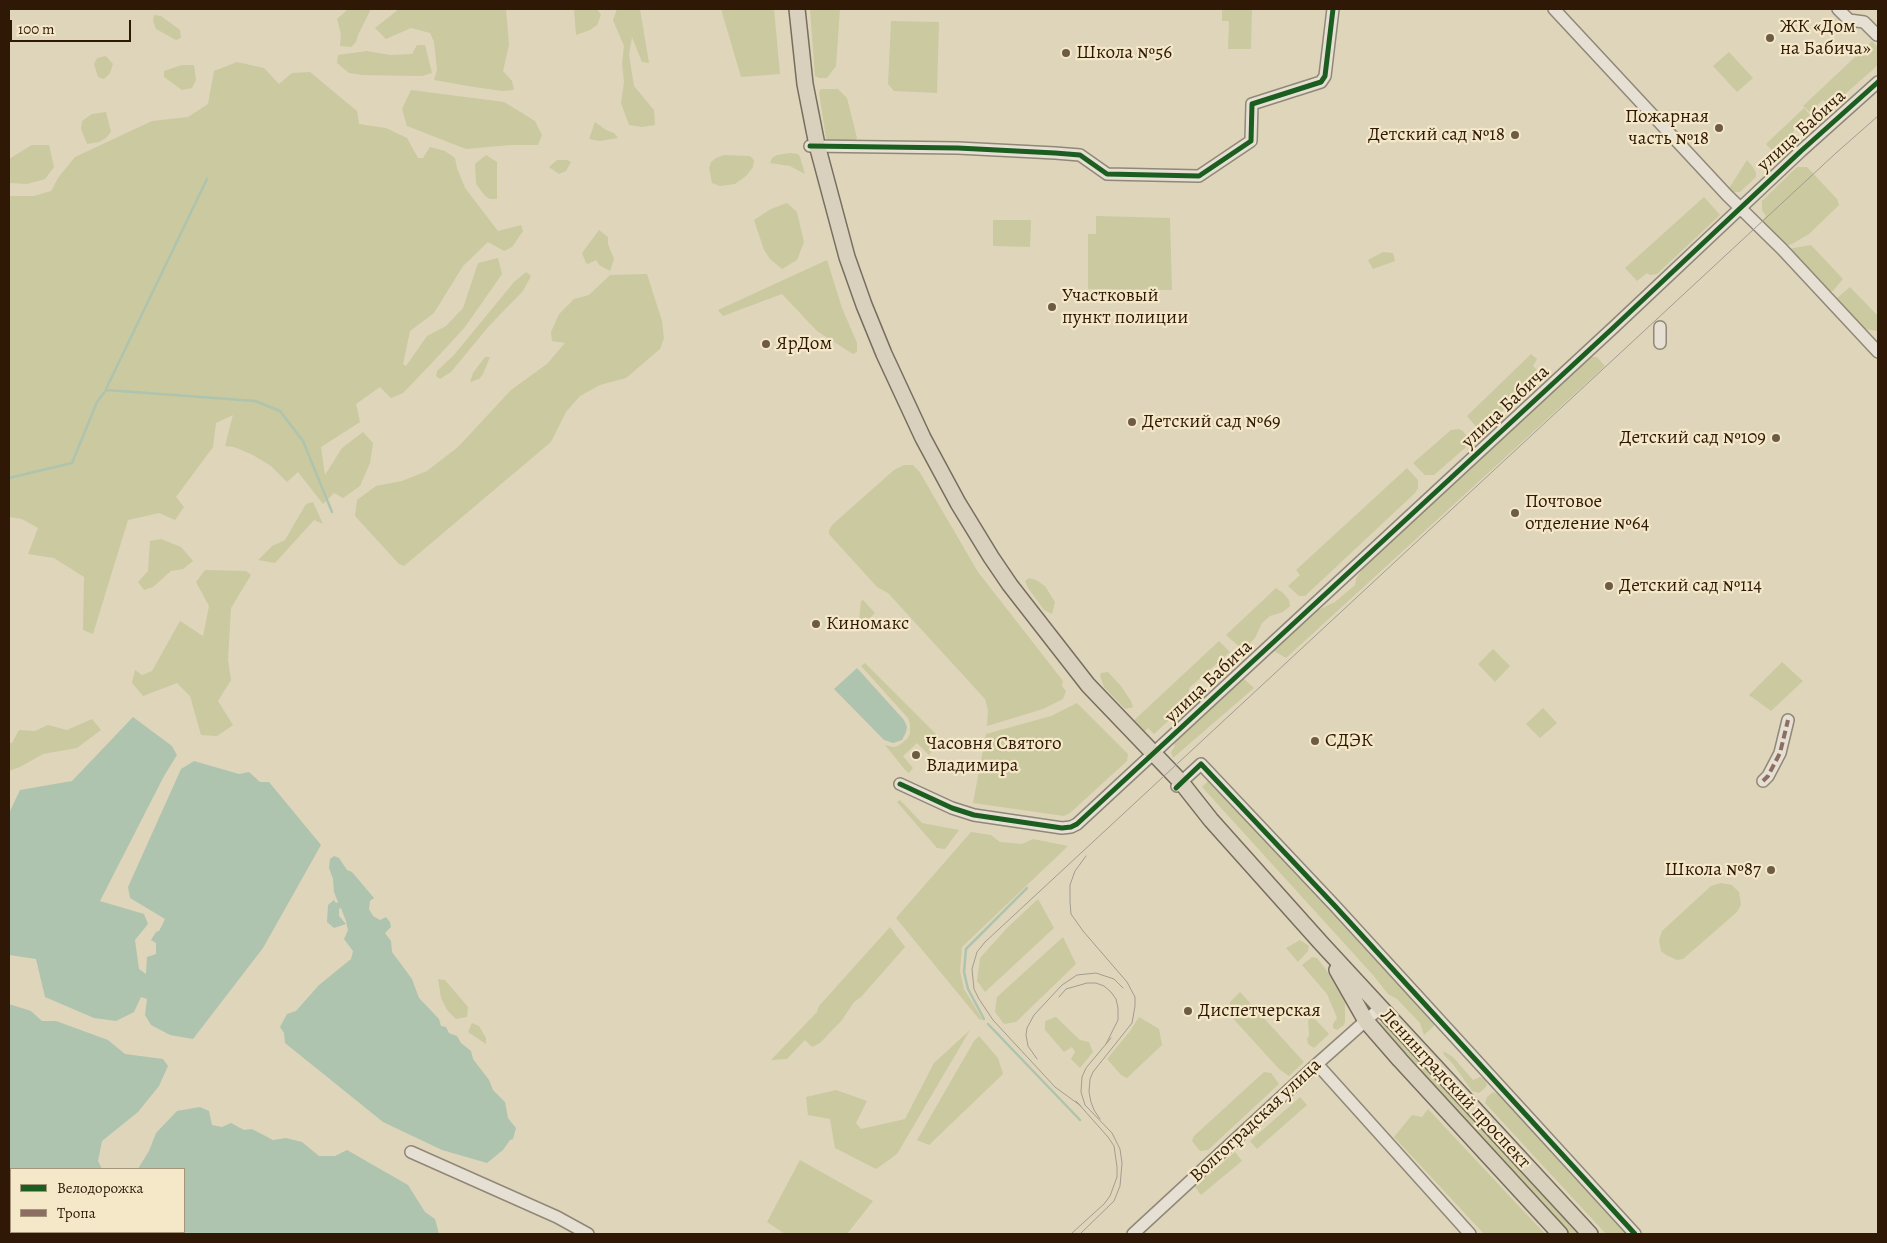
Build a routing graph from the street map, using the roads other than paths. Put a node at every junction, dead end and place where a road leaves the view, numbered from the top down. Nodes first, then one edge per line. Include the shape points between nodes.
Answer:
1 (791, 9) edge
2 (797, 9) edge
3 (1333, 9) edge
4 (1554, 9) edge
5 (1838, 9) edge
6 (1877, 35) edge
7 (1878, 82) edge
8 (813, 145) junction
9 (1741, 208) junction
10 (1660, 327) dead end
11 (1660, 343) dead end
12 (1878, 352) edge
13 (1788, 720) dead end
14 (1150, 756) junction
15 (1763, 781) dead end
16 (900, 784) dead end
17 (1179, 785) junction
18 (1321, 943) junction
19 (1380, 1008) junction
20 (1366, 1021) junction
21 (1317, 1064) junction
22 (411, 1152) dead end
23 (588, 1234) edge
24 (1133, 1234) edge
25 (1470, 1234) edge
26 (1560, 1234) edge
27 (1590, 1234) edge
28 (1634, 1234) edge

1 - 8 main road, Ленинградский проспект via 798,84
2 - 8 main road, Ленинградский проспект
3 - 8 street via 1325,76 1321,82 1252,104 1251,141 1199,176 1107,174 1080,155
4 - 9 street
5 - 6 street via 1849,20 1864,22
7 - 9 street, улица Бабича
8 - 14 main road, Ленинградский проспект via 864,305 902,395 949,487 974,532 1010,585 1088,685
9 - 12 street
9 - 14 street, улица Бабича
10 - 11 street
13 - 15 street via 1780,753
14 - 16 street, улица Бабича via 1071,827 974,815
14 - 17 main road, Ленинградский проспект
17 - 18 main road, Ленинградский проспект
17 - 28 street via 1201,764
18 - 19 main road, Ленинградский проспект
18 - 20 main road, Ленинградский проспект
19 - 20 street, Волгоградская улица
19 - 27 main road, Ленинградский проспект
20 - 21 street, Волгоградская улица
20 - 26 main road, Ленинградский проспект
21 - 24 street, Волгоградская улица
21 - 25 street
22 - 23 street via 557,1216

